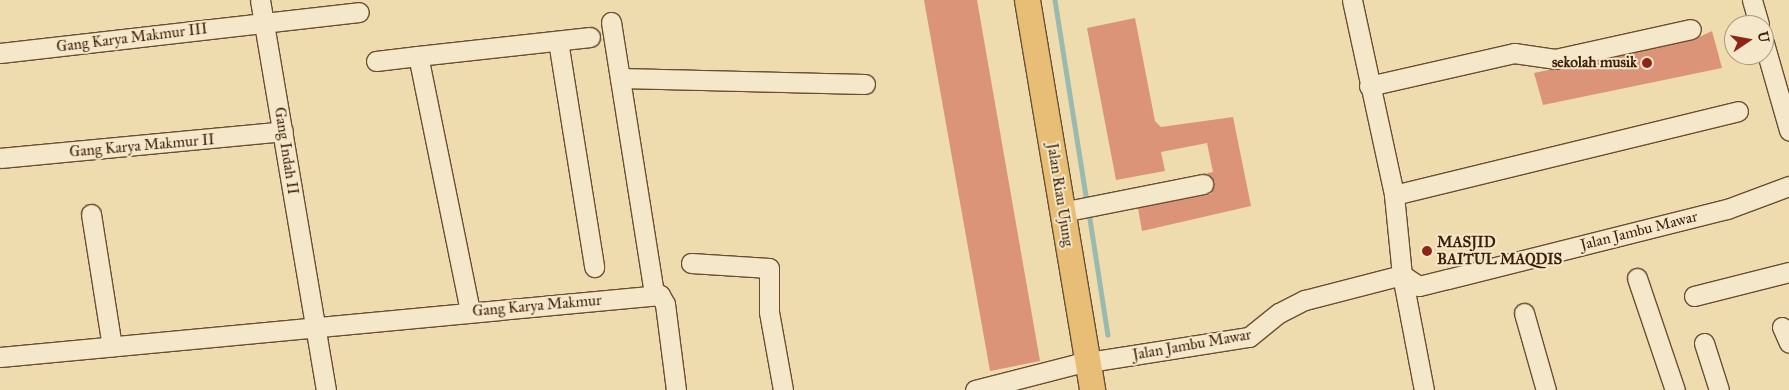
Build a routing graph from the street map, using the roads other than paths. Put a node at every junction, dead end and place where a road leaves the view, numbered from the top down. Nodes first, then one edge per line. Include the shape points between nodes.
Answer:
1 (260, 0) edge
2 (1027, 0) edge
3 (1352, 0) edge
4 (1752, 0) edge
5 (359, 12) dead end
6 (1756, 15) edge
7 (265, 22) junction
8 (611, 22) dead end
9 (1691, 29) dead end
10 (590, 37) dead end
11 (558, 40) junction
12 (0, 53) edge
13 (418, 56) junction
14 (376, 61) dead end
15 (1770, 65) edge
16 (620, 78) junction
17 (865, 84) dead end
18 (1369, 86) junction
19 (1738, 112) dead end
20 (1789, 130) edge
21 (283, 131) junction
22 (0, 158) edge
23 (1203, 184) dead end
24 (1789, 186) edge
25 (1394, 195) junction
26 (1062, 212) junction
27 (91, 214) dead end
28 (691, 263) dead end
29 (594, 267) dead end
30 (1789, 272) edge
31 (1402, 275) junction
32 (1637, 278) dead end
33 (654, 295) junction
34 (1694, 296) dead end
35 (468, 304) junction
36 (1524, 313) dead end
37 (317, 328) junction
38 (1704, 344) dead end
39 (112, 346) junction
40 (0, 357) edge
41 (1088, 363) junction
42 (326, 390) edge
43 (676, 390) edge
44 (784, 390) edge
45 (975, 390) edge
46 (1092, 390) edge
47 (1424, 390) edge
48 (1546, 390) edge
49 (1675, 390) edge
50 (1719, 390) edge

1 - 7 street, Gang Indah II
2 - 26 main road, Jalan Riau Ujung
3 - 18 street
4 - 6 street
5 - 7 street, Gang Karya Makmur III
7 - 12 street, Gang Karya Makmur III
7 - 21 street, Gang Indah II
8 - 16 street
9 - 18 street via 1555,59 1514,53
10 - 11 street
11 - 13 street
11 - 29 street
13 - 14 street
13 - 35 street
15 - 20 street
16 - 17 street
16 - 33 street
18 - 25 street
19 - 25 street
21 - 22 street, Gang Karya Makmur II
21 - 37 street, Gang Indah II
23 - 26 street
24 - 31 street, Jalan Jambu Mawar via 1727,209 1419,286
25 - 31 street
26 - 41 main road, Jalan Riau Ujung
27 - 39 street
28 - 44 street via 769,268 769,312
30 - 34 street
31 - 41 street, Jalan Jambu Mawar via 1305,300 1279,313 1249,337
31 - 47 street
32 - 49 street
33 - 35 street, Gang Karya Makmur
33 - 43 street via 660,295 665,304
35 - 37 street, Gang Karya Makmur
36 - 48 street
37 - 39 street, Gang Karya Makmur
37 - 42 street, Gang Indah II
38 - 50 street
39 - 40 street, Gang Karya Makmur
41 - 45 street
41 - 46 main road, Jalan Riau Ujung

